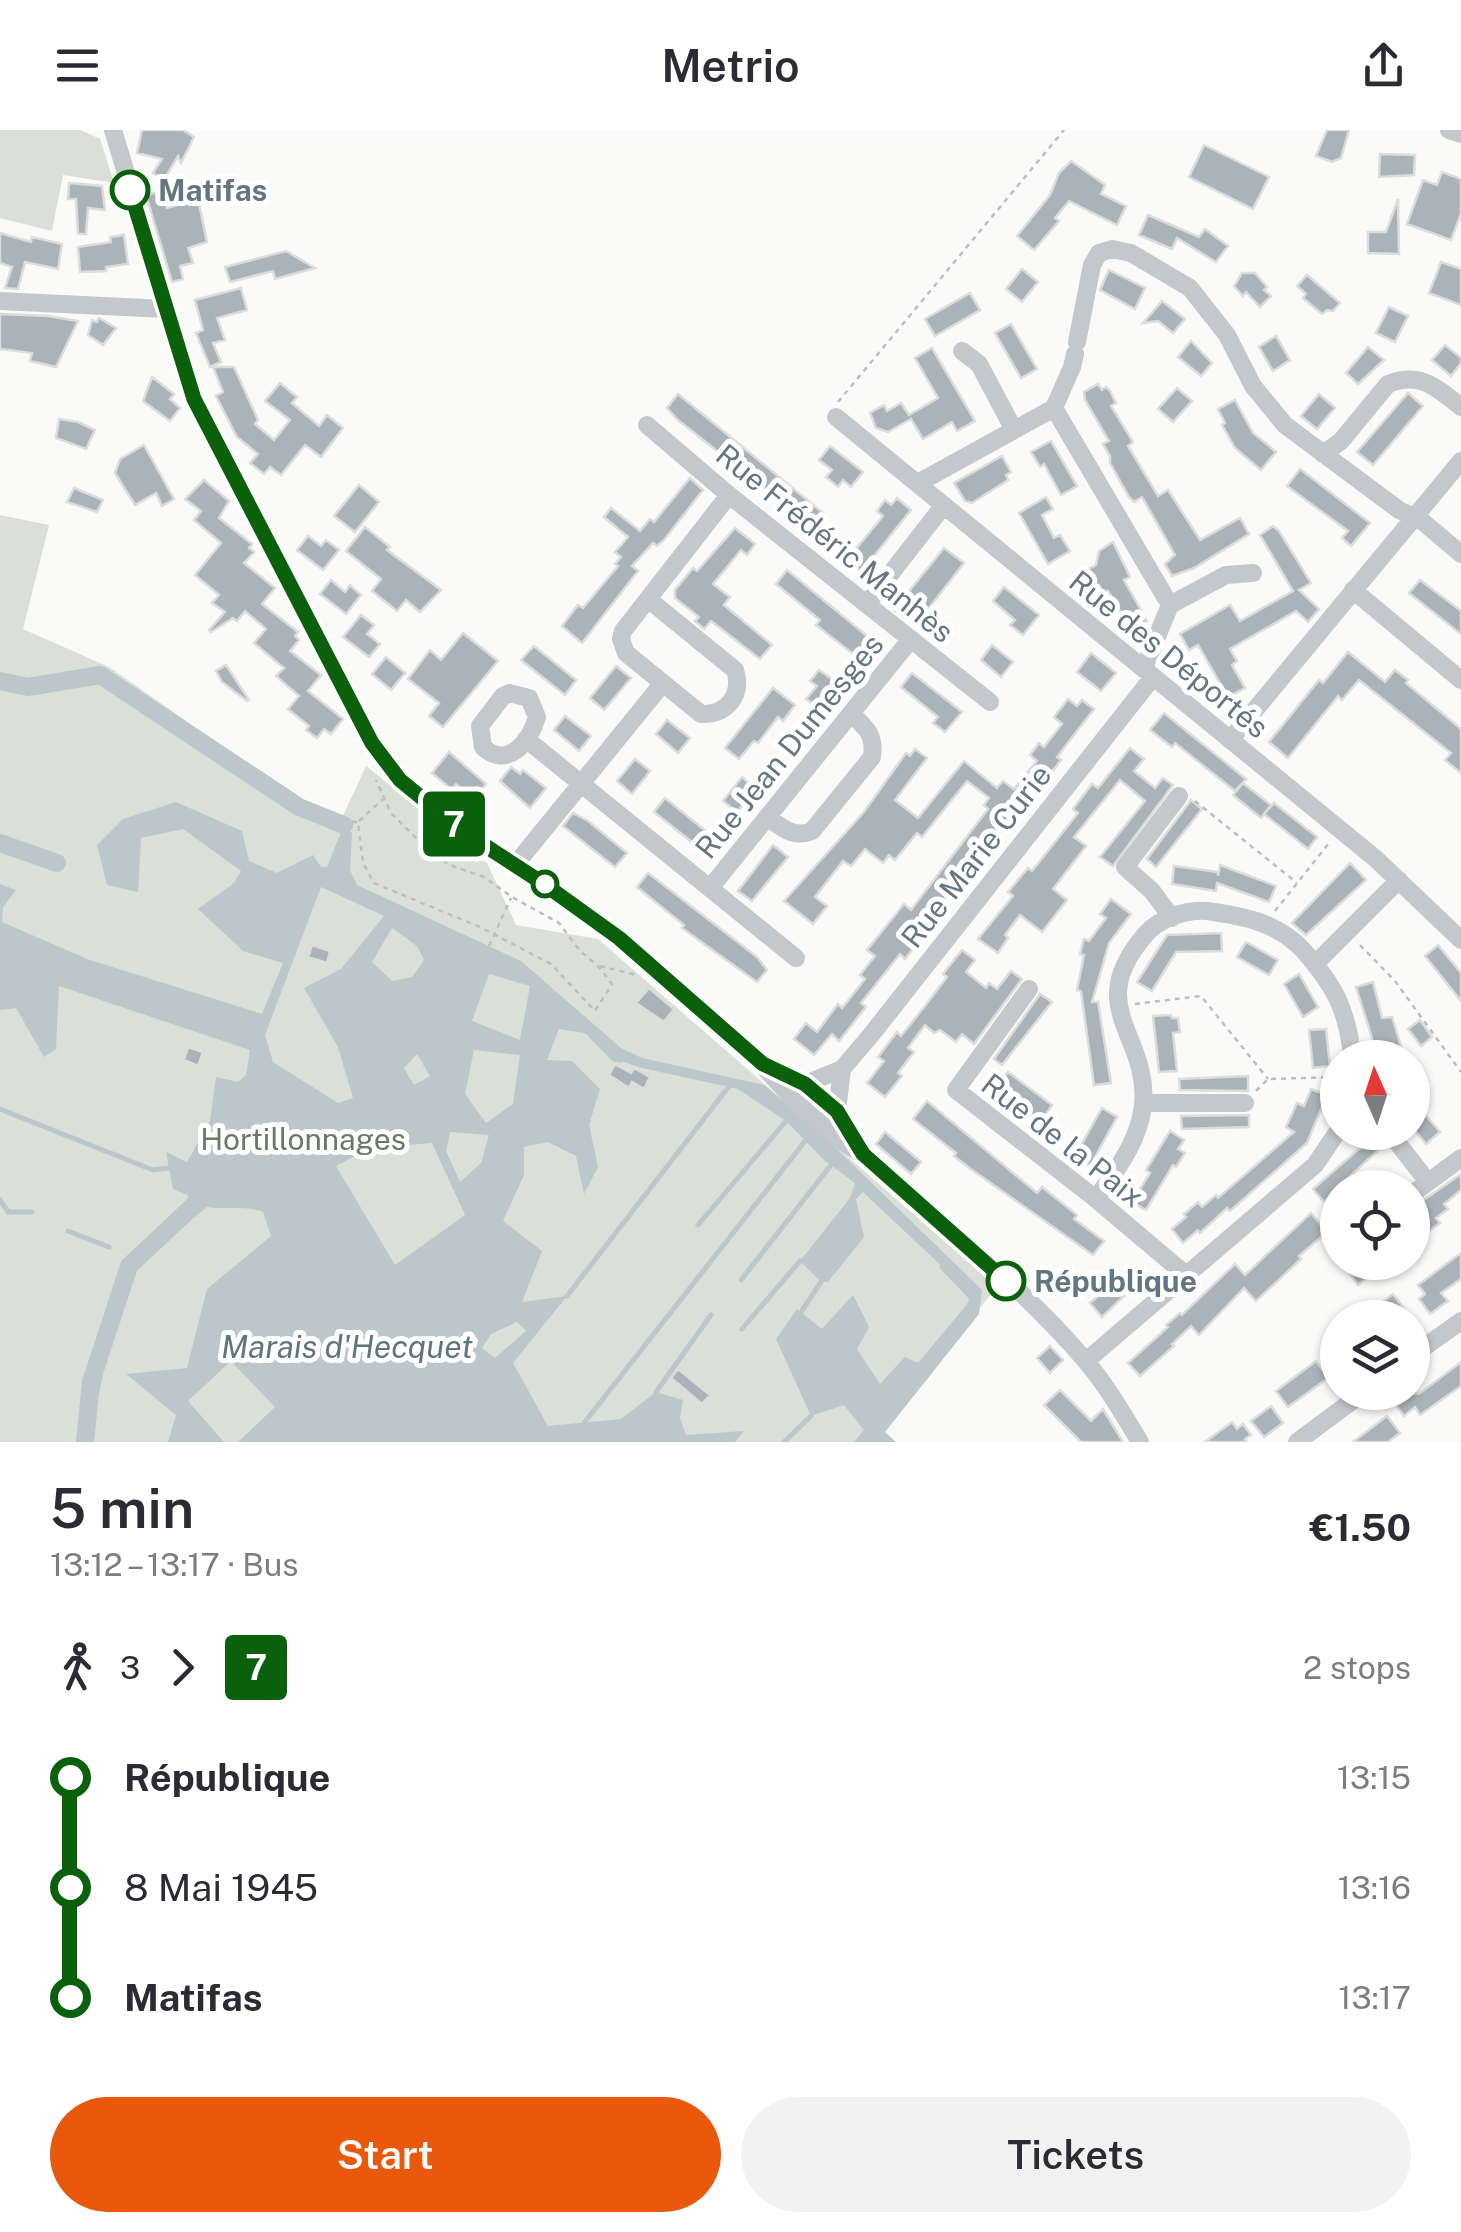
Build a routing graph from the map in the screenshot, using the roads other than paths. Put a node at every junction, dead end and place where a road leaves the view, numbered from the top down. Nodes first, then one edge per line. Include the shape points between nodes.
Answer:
1 (113, 130) edge
2 (1449, 130) edge
3 (1461, 134) edge
4 (0, 301) edge
5 (166, 309) junction
6 (962, 351) dead end
7 (1054, 408) junction
8 (1461, 408) edge
9 (836, 418) road end
10 (647, 426) dead end
11 (1014, 428) junction
12 (1323, 454) junction
13 (1461, 460) edge
14 (918, 483) junction
15 (729, 496) junction
16 (944, 505) junction
17 (1415, 516) junction
18 (1461, 554) edge
19 (1253, 572) dead end
20 (1353, 590) junction
21 (648, 599) junction
22 (867, 604) junction
23 (1170, 605) junction
24 (911, 639) junction
25 (1149, 672) junction
26 (1461, 680) edge
27 (662, 683) junction
28 (990, 702) dead end
29 (850, 714) junction
30 (526, 739) dead end
31 (1230, 740) junction
32 (581, 783) junction
33 (1179, 796) road end
34 (767, 817) junction
35 (515, 865) junction
36 (1398, 880) junction
37 (710, 888) junction
38 (1172, 918) junction
39 (1461, 940) edge
40 (796, 958) dead end
41 (1315, 964) junction
42 (1029, 989) dead end
43 (1351, 1040) edge
44 (763, 1064) junction
45 (842, 1069) junction
46 (805, 1084) junction
47 (1244, 1103) road end
48 (1143, 1104) junction
49 (799, 1105) junction
50 (837, 1111) junction
51 (815, 1118) junction
52 (1325, 1150) edge
53 (1403, 1150) edge
54 (863, 1154) junction
55 (1461, 1158) edge
56 (1419, 1170) edge
57 (1430, 1181) edge
58 (1096, 1199) junction
59 (1186, 1275) junction
60 (1461, 1320) edge
61 (1430, 1343) edge
62 (1086, 1361) junction
63 (1340, 1410) edge
64 (1140, 1442) edge
65 (1297, 1442) edge

1 - 5 street
2 - 3 street
4 - 5 street
5 - 35 street via 194,399 372,743 400,780
6 - 11 street via 979,364
7 - 11 street
7 - 12 street via 1072,367 1098,253 1131,253 1190,288 1264,399
7 - 23 street
8 - 12 street via 1420,379 1398,380
9 - 14 street, Rue des Déportés
10 - 15 street, Rue Frédéric Manhès
11 - 14 street
12 - 17 street
13 - 17 street
14 - 16 street, Rue des Déportés
15 - 21 street
15 - 22 street, Rue Frédéric Manhès
16 - 22 street
16 - 25 street, Rue des Déportés
17 - 18 street
17 - 20 street
19 - 23 street via 1226,575
20 - 26 street
20 - 31 street
21 - 27 street via 623,631 622,646
21 - 27 street via 734,670 738,688 728,706 701,714
22 - 24 street, Rue Frédéric Manhès
23 - 25 street, Rue Marie Curie
24 - 28 street, Rue Frédéric Manhès
24 - 29 street, Rue Jean Dumesges
25 - 31 street, Rue des Déportés
25 - 45 street, Rue Marie Curie
27 - 32 street
29 - 34 street, Rue Jean Dumesges
29 - 34 street via 868,730 872,757 812,830 790,833
30 - 32 street
31 - 36 street, Rue des Déportés
32 - 35 street
32 - 37 street
33 - 38 street via 1125,867
34 - 37 street, Rue Jean Dumesges
35 - 44 street via 619,938
36 - 39 street, Rue des Déportés
36 - 41 street
37 - 40 street
38 - 41 street via 1196,910 1247,916 1298,945
38 - 48 street via 1154,924 1126,956 1116,994
41 - 43 street via 1332,983
42 - 58 street, Rue de la Paix via 956,1090
44 - 46 street
44 - 49 street
45 - 46 street
45 - 50 street
46 - 49 street
46 - 50 street
47 - 48 street
48 - 58 street via 1132,1146
49 - 51 street
50 - 51 street
50 - 54 street
51 - 54 street
52 - 59 street
53 - 56 street
54 - 62 street
55 - 57 street
58 - 59 street, Rue de la Paix
59 - 62 street
60 - 61 street
62 - 64 street
63 - 65 street

